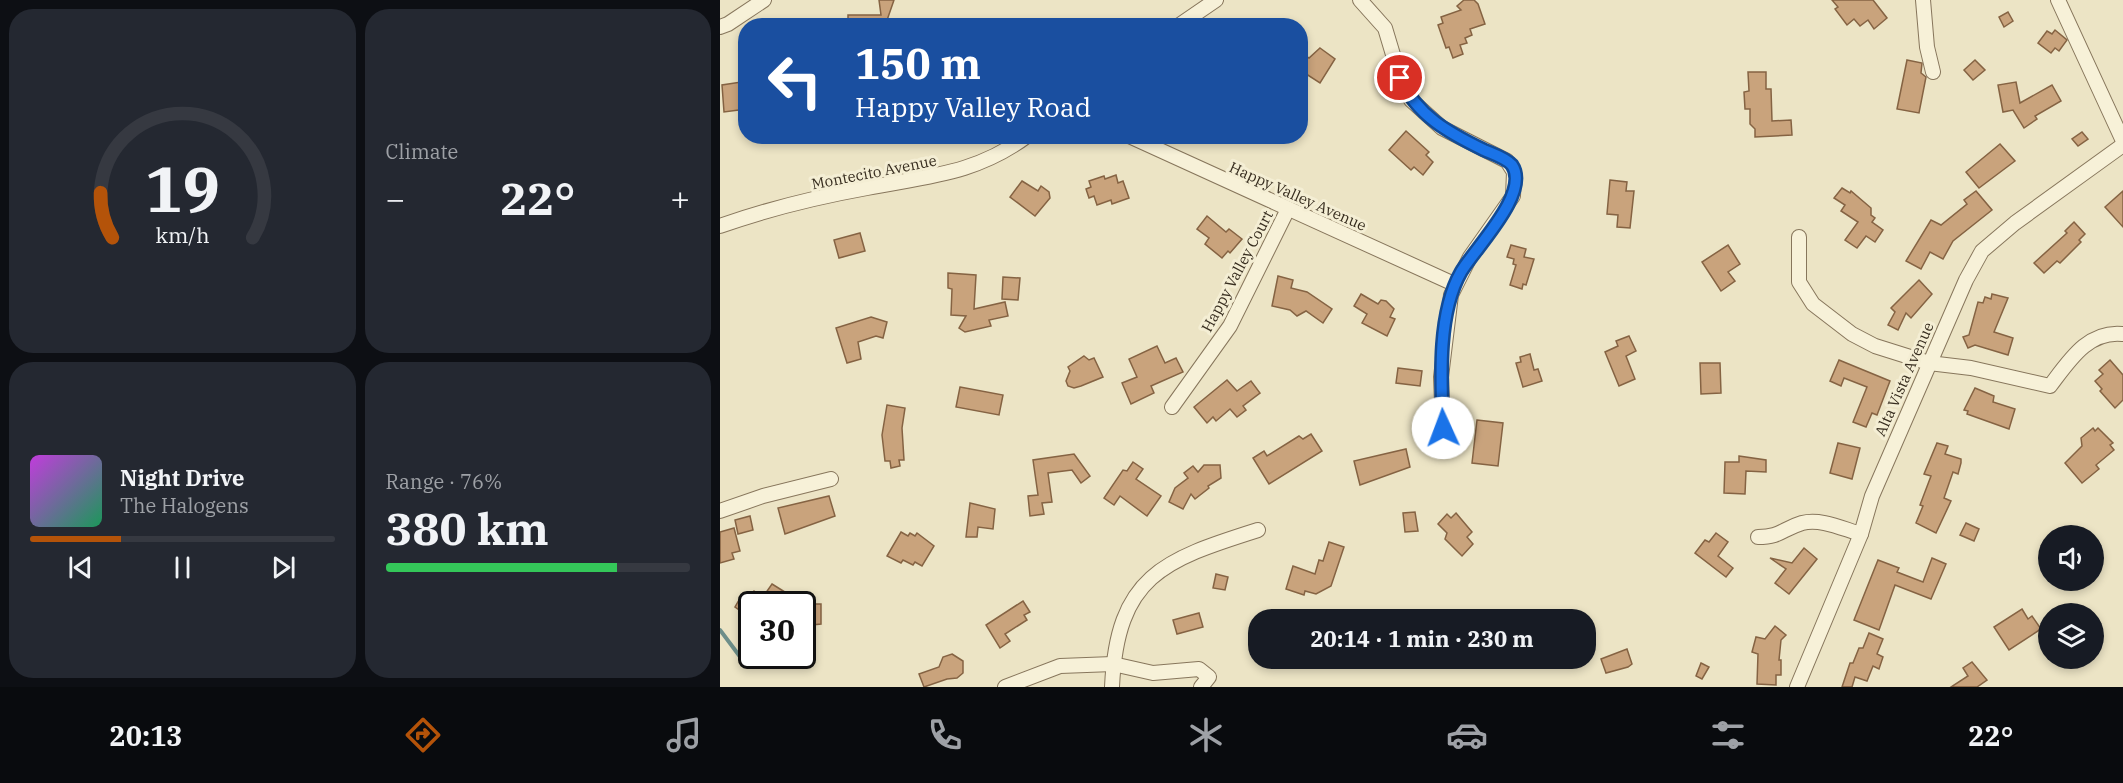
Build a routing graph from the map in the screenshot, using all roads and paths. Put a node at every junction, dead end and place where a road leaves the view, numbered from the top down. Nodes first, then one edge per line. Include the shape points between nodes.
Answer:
1 (764, 0) edge
2 (1216, 0) edge
3 (1360, 0) edge
4 (1923, 0) edge
5 (2058, 0) edge
6 (1190, 18) edge
7 (720, 27) edge
8 (1934, 72) dead end
9 (2123, 143) edge
10 (1015, 144) edge
11 (1146, 144) edge
12 (1288, 209) junction
13 (720, 226) edge
14 (1799, 237) dead end
15 (1454, 284) junction
16 (2123, 334) edge
17 (1929, 363) junction
18 (1172, 407) dead end
19 (1443, 428) dead end
20 (831, 479) dead end
21 (720, 511) edge
22 (1258, 530) dead end
23 (1861, 534) junction
24 (1758, 537) dead end
25 (1113, 664) junction
26 (1005, 687) edge
27 (1112, 687) edge
28 (1201, 687) edge
29 (1797, 687) edge

1 - 7 street
2 - 6 street
3 - 15 street via 1385,28 1411,100 1442,128 1507,161 1514,172 1513,196
4 - 8 street via 1927,47
5 - 9 street
9 - 17 street, Alta Vista Avenue via 1982,251
10 - 13 street, Montecito Avenue via 995,158 944,176 834,195
11 - 12 street, Happy Valley Avenue
12 - 15 street, Happy Valley Avenue
12 - 18 street, Happy Valley Court via 1230,326
14 - 17 street via 1799,282 1812,304 1875,346
15 - 19 street via 1441,376
16 - 17 street via 2110,333 2086,342 2050,386
17 - 23 street, Alta Vista Avenue via 1872,496
20 - 21 street
22 - 25 street via 1184,555 1150,576 1124,616
23 - 24 street via 1821,522 1802,523 1775,537
23 - 29 street, Alta Vista Avenue
25 - 26 street via 1060,666
25 - 27 street
25 - 28 street via 1153,673 1199,669 1209,677

